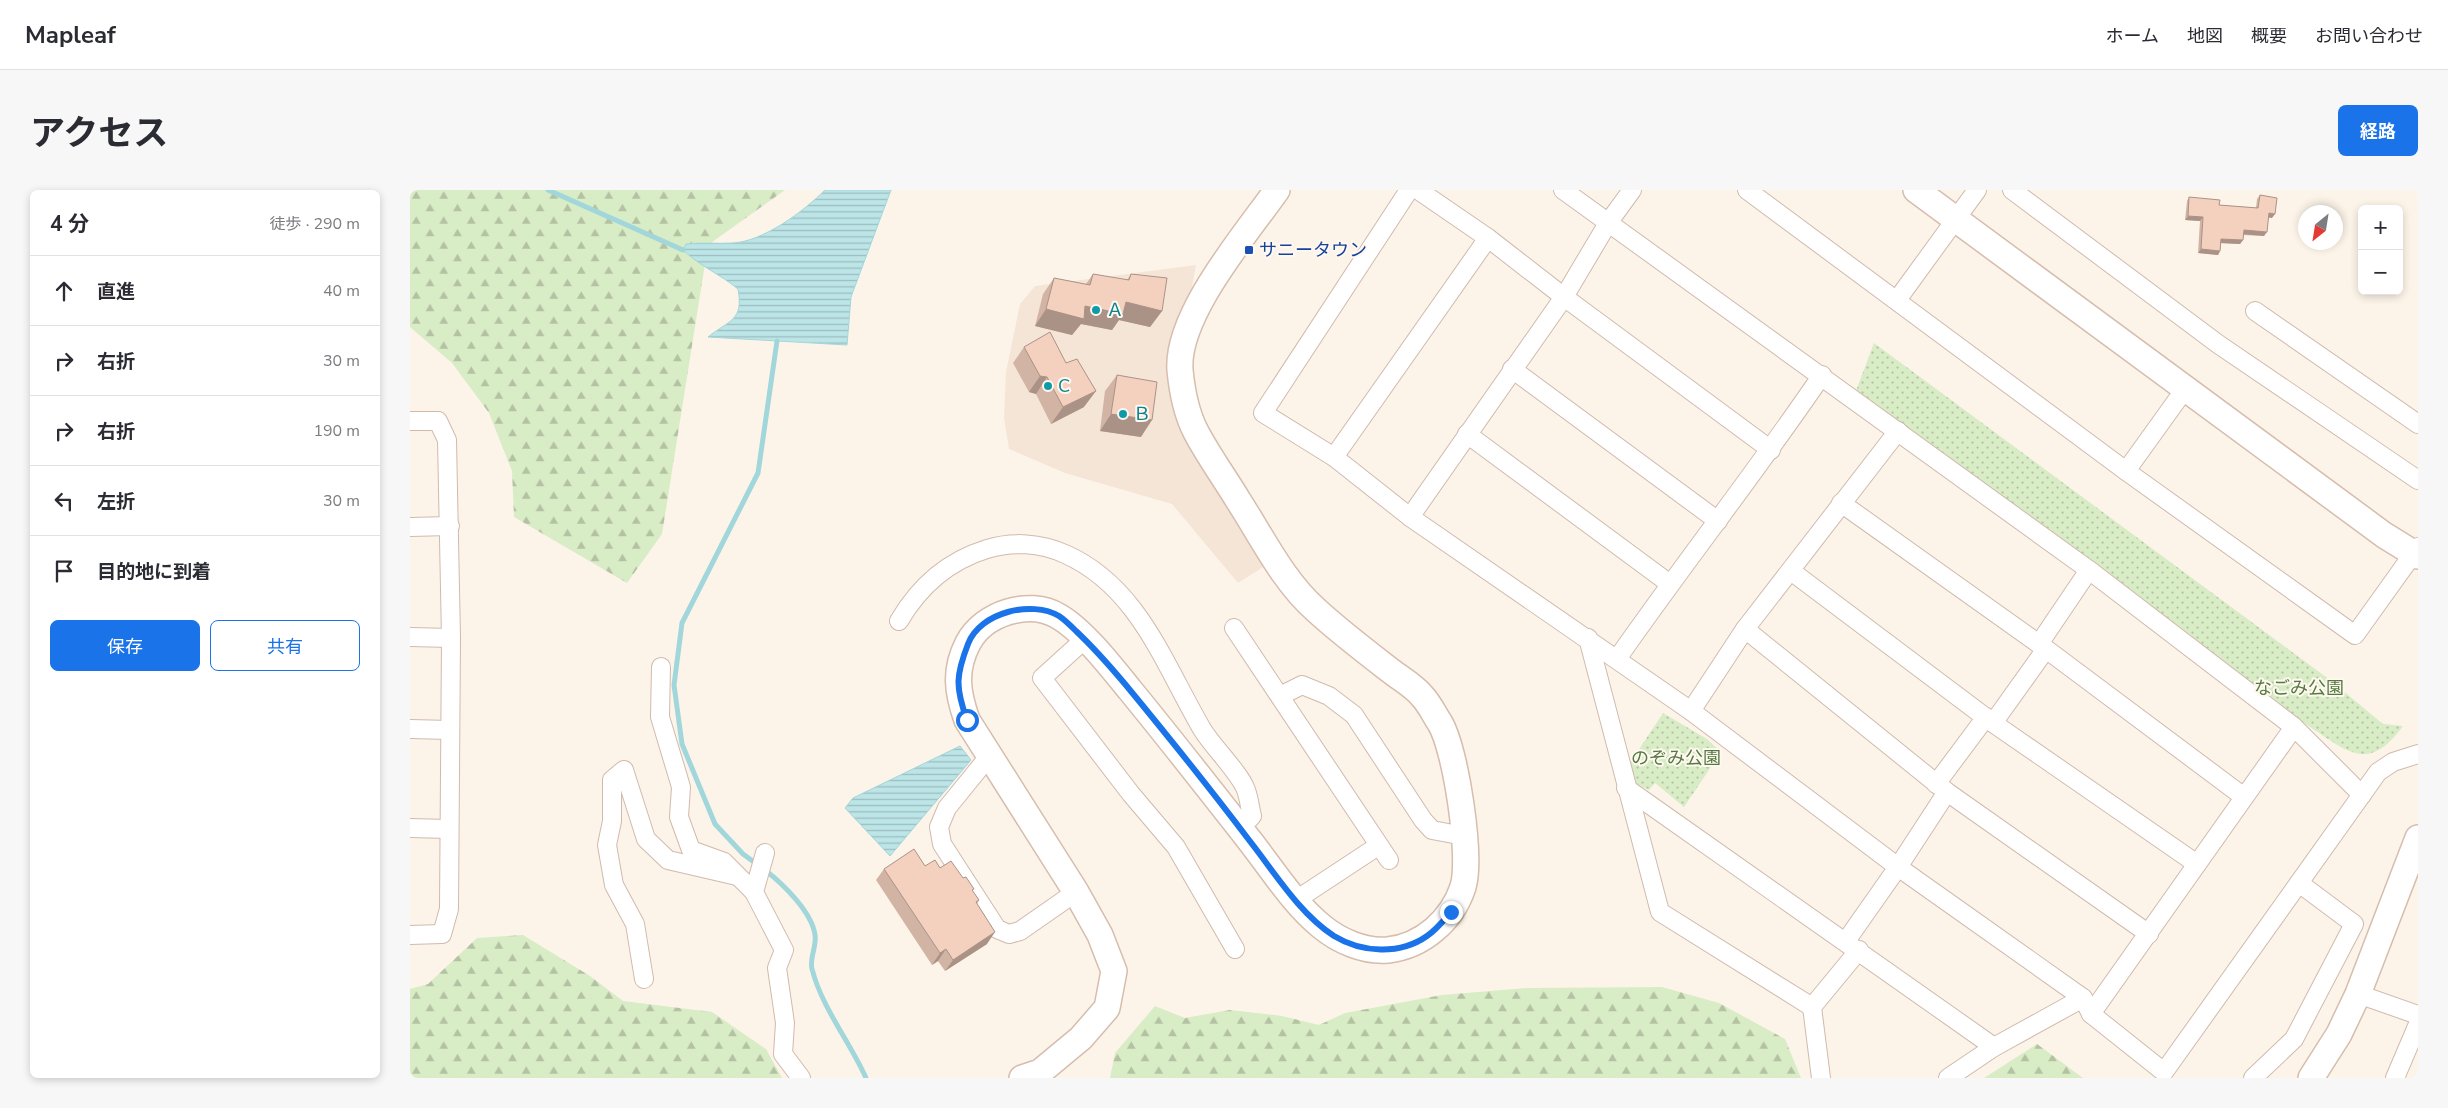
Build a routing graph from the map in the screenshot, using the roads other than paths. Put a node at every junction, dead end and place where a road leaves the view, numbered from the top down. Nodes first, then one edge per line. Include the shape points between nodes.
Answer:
1 (1277, 190) edge
2 (1409, 190) edge
3 (1418, 190) edge
4 (1563, 190) edge
5 (1632, 190) edge
6 (1747, 190) edge
7 (1916, 190) edge
8 (1977, 190) edge
9 (2012, 190) edge
10 (1956, 220) junction
11 (1608, 223) junction
12 (1488, 238) junction
13 (1564, 297) junction
14 (1897, 300) junction
15 (2254, 311) dead end
16 (1512, 369) junction
17 (1822, 375) junction
18 (2185, 388) junction
19 (410, 421) edge
20 (2418, 424) edge
21 (1898, 431) junction
22 (1467, 434) junction
23 (1771, 450) junction
24 (1334, 457) junction
25 (2126, 471) junction
26 (2418, 480) edge
27 (1841, 503) junction
28 (1410, 517) junction
29 (1718, 521) junction
30 (410, 526) edge
31 (450, 526) junction
32 (2417, 553) edge
33 (2089, 570) junction
34 (1791, 571) junction
35 (1670, 584) junction
36 (899, 621) dead end
37 (1234, 628) dead end
38 (1746, 629) junction
39 (410, 636) edge
40 (451, 638) junction
41 (1588, 638) junction
42 (1084, 639) junction
43 (2043, 647) junction
44 (1617, 659) junction
45 (661, 667) dead end
46 (1280, 696) junction
47 (1690, 711) junction
48 (1990, 720) junction
49 (2294, 727) junction
50 (410, 729) edge
51 (450, 730) junction
52 (2418, 754) edge
53 (990, 755) junction
54 (1626, 788) junction
55 (1941, 788) junction
56 (2362, 795) junction
57 (2244, 796) junction
58 (410, 828) edge
59 (1240, 828) junction
60 (448, 830) junction
61 (1464, 836) junction
62 (2418, 838) edge
63 (1378, 846) junction
64 (765, 854) dead end
65 (1389, 860) dead end
66 (2197, 864) junction
67 (1898, 867) junction
68 (738, 876) junction
69 (2299, 883) junction
70 (756, 885) junction
71 (1076, 892) junction
72 (1296, 900) junction
73 (2149, 934) junction
74 (410, 935) edge
75 (1852, 945) junction
76 (1235, 949) dead end
77 (644, 979) dead end
78 (2358, 994) junction
79 (2083, 998) junction
80 (1812, 1007) junction
81 (2091, 1014) junction
82 (2418, 1016) edge
83 (2418, 1024) edge
84 (1994, 1047) junction
85 (2169, 1075) edge
86 (801, 1078) edge
87 (1022, 1078) edge
88 (1821, 1078) edge
89 (1948, 1078) edge
90 (2253, 1078) edge
91 (2311, 1078) edge
92 (2396, 1078) edge

1 - 61 street via 1200,299 1180,364 1184,401 1195,431 1281,568 1312,606 1423,696 1443,728 1451,754 1459,786
2 - 24 street via 1263,413
3 - 12 street
4 - 11 street
5 - 11 street
6 - 14 street
7 - 10 street
8 - 10 street
9 - 26 street via 2218,344
10 - 14 street
10 - 18 street
11 - 13 street
11 - 17 street
12 - 13 street
12 - 24 street
13 - 16 street
13 - 23 street
14 - 25 street
15 - 20 street
16 - 22 street
16 - 29 street
17 - 21 street
17 - 23 street
18 - 25 street
18 - 32 street via 2384,535
19 - 31 street via 438,421 447,440
21 - 27 street
21 - 33 street
22 - 28 street
22 - 35 street
23 - 29 street
24 - 28 street
25 - 32 street via 2354,636
27 - 34 street
27 - 43 street
28 - 41 street
29 - 35 street
30 - 31 street
31 - 40 street
33 - 43 street
33 - 49 street
34 - 38 street
34 - 48 street
35 - 44 street
36 - 59 street via 924,585 964,556 994,547 1032,544 1084,562 1112,583 1134,609 1203,730 1246,789 1252,816
37 - 46 street
38 - 47 street
38 - 55 street
39 - 40 street
40 - 51 street
41 - 44 street
41 - 54 street
42 - 53 street via 1060,616 1039,608 1013,610 986,622 969,640 958,668 958,696 967,720
42 - 59 street via 1099,652
42 - 76 street via 1042,678 1176,847
43 - 48 street
43 - 57 street
44 - 47 street
45 - 68 street via 660,717 681,787 679,817 691,850 724,862
46 - 61 street via 1302,685 1329,696 1354,715 1432,830
46 - 63 street
47 - 67 street
48 - 55 street
48 - 66 street
49 - 56 street
49 - 57 street
50 - 51 street
51 - 60 street
52 - 56 street via 2393,762 2378,772
53 - 71 street
53 - 71 street via 947,808 939,828 942,844 997,929 1009,934 1020,931
54 - 75 street
54 - 80 street via 1660,912
55 - 67 street
55 - 73 street
56 - 69 street
57 - 66 street
58 - 60 street
59 - 72 street
60 - 74 street via 449,909 442,934
61 - 72 street via 1464,883 1451,912 1427,936 1408,945 1386,950 1360,947 1319,925
62 - 78 street
63 - 65 street
63 - 72 street
64 - 70 street
66 - 73 street
67 - 75 street
67 - 79 street
68 - 70 street
68 - 77 street via 668,860 646,839 624,770 612,780 612,821 607,845 614,885 635,924
69 - 85 street
69 - 90 street via 2354,924 2294,1039
70 - 86 street via 784,950 777,968 784,1024 783,1054
71 - 87 street via 1100,934 1114,971 1107,1008 1081,1038 1040,1072
73 - 81 street
75 - 80 street
75 - 84 street
78 - 82 street
78 - 91 street via 2339,1034
79 - 81 street
79 - 84 street
80 - 88 street
81 - 85 street
83 - 92 street
84 - 89 street

